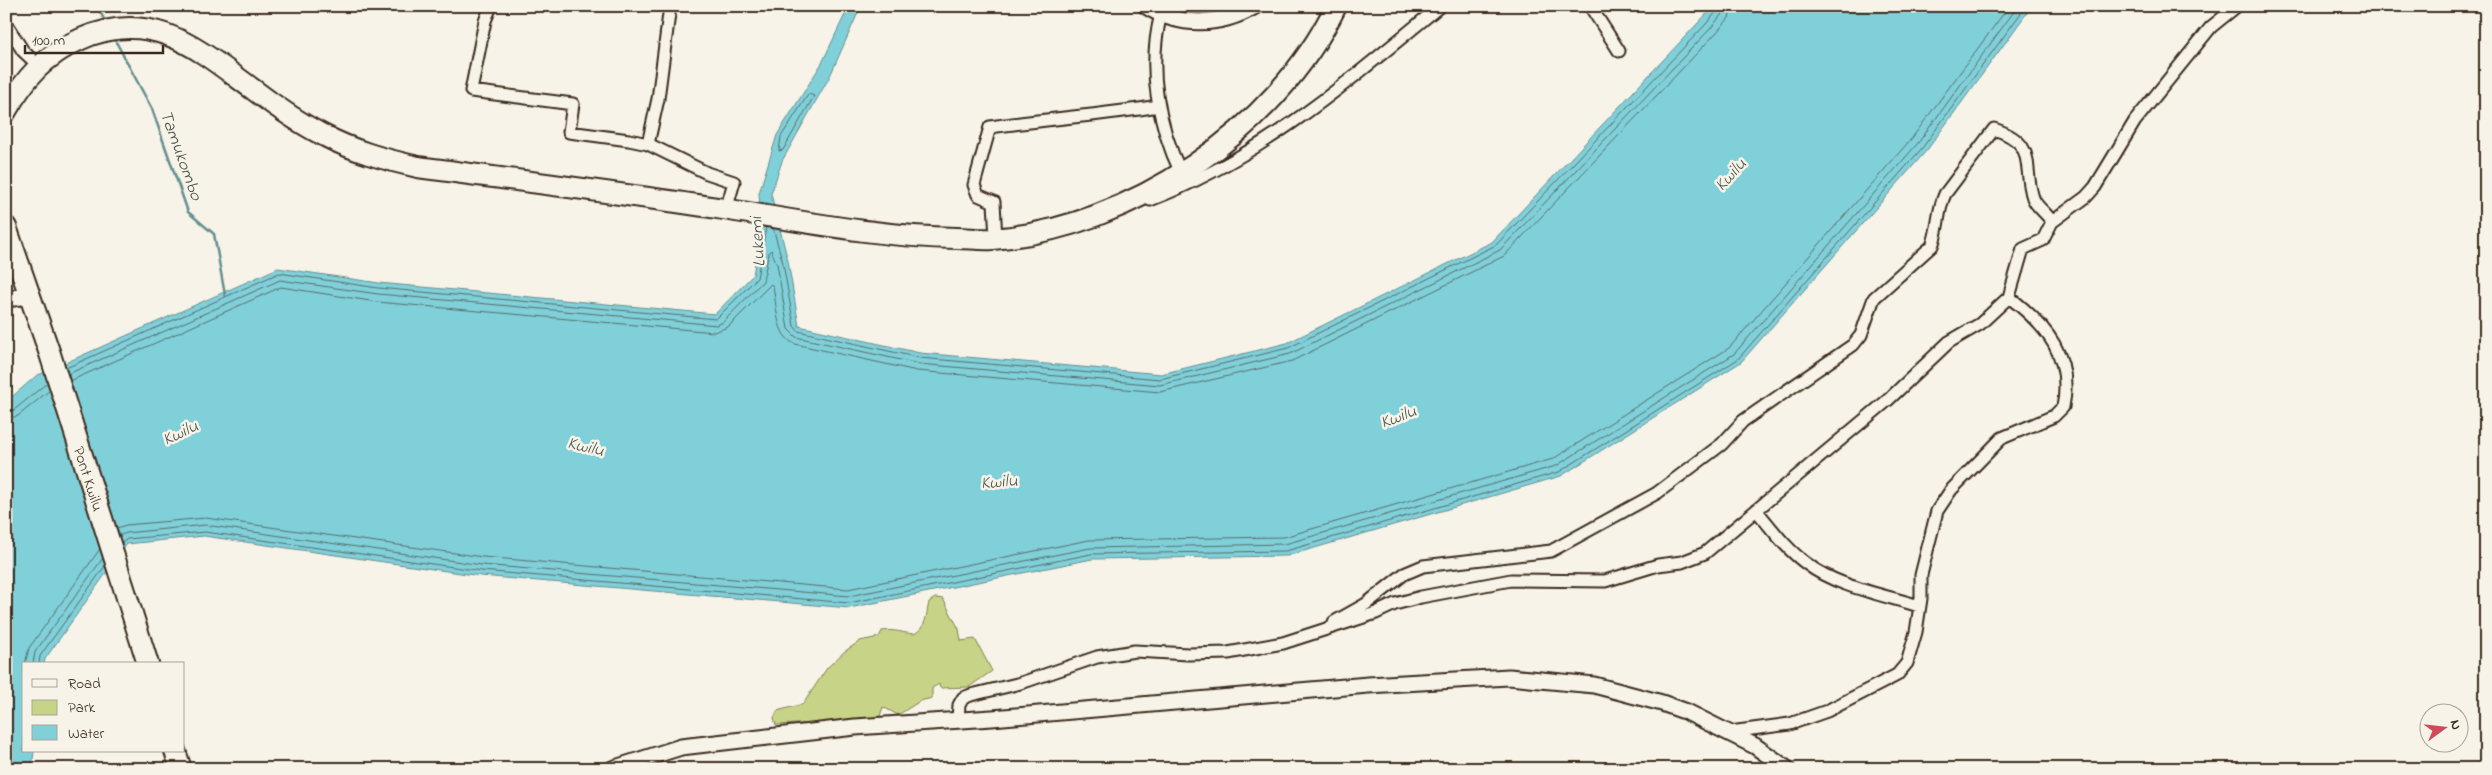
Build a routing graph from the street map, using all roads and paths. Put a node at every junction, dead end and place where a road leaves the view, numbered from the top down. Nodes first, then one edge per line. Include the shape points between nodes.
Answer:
1 (491, 6) edge
2 (670, 6) edge
3 (1146, 6) edge
4 (1255, 6) edge
5 (1336, 6) edge
6 (1440, 6) edge
7 (1590, 6) edge
8 (2237, 6) edge
9 (1160, 14) junction
10 (6, 24) edge
11 (1619, 51) dead end
12 (38, 65) junction
13 (1159, 106) junction
14 (6, 111) edge
15 (648, 144) junction
16 (1181, 173) junction
17 (728, 210) junction
18 (1088, 219) junction
19 (2052, 222) junction
20 (6, 227) edge
21 (996, 239) junction
22 (28, 296) junction
23 (2009, 298) junction
24 (6, 300) edge
25 (1757, 511) junction
26 (1919, 606) junction
27 (1330, 627) junction
28 (147, 662) edge
29 (958, 719) junction
30 (1728, 732) junction
31 (176, 752) edge
32 (181, 769) edge
33 (612, 769) edge
34 (1787, 769) edge

1 - 15 street via 471,90 573,104 569,132
2 - 15 street via 658,99
3 - 9 main road
4 - 9 main road via 1237,17 1191,24
5 - 16 highway via 1307,57 1287,83 1228,140
6 - 18 street via 1311,110 1263,144 1170,192
7 - 11 street
8 - 19 street via 2206,32 2135,121 2095,187
9 - 13 street via 1155,46
10 - 12 street via 23,50
12 - 14 highway via 20,86
12 - 17 highway via 72,43 101,30 158,31 186,41 321,134 368,156 418,167
13 - 16 street via 1170,149
13 - 21 street via 1100,116 990,127 974,185 978,195 994,202
15 - 17 street via 707,173 734,182
16 - 18 highway via 1145,194
17 - 21 highway via 929,238
18 - 21 highway
19 - 23 street via 2042,240 2020,254
19 - 27 street via 2032,196 2028,159 2023,150 1994,129 1945,194 1939,206 1937,234 1932,246 1874,298 1854,346 1743,421 1722,444 1657,493 1551,551 1422,566 1404,574
20 - 22 highway, Pont Kwilu
22 - 24 main road
22 - 28 highway, Pont Kwilu via 50,354
23 - 25 street via 1980,324 1949,342 1888,400
23 - 26 street via 2032,314 2056,347 2065,378 2063,407 2054,416 2002,438 1951,490 1935,517 1921,575
25 - 26 street via 1807,565 1831,578
25 - 27 street via 1705,553 1682,562 1658,565 1604,582 1531,579 1486,584 1395,604
26 - 30 street via 1907,664 1897,675 1827,711 1790,724
27 - 29 street via 1283,642 1228,653 1136,651 1098,657 1021,683 971,694 963,698
29 - 30 main road via 1368,684 1509,677 1594,685 1625,692 1687,712
29 - 33 main road via 681,747
30 - 34 main road
31 - 32 highway

